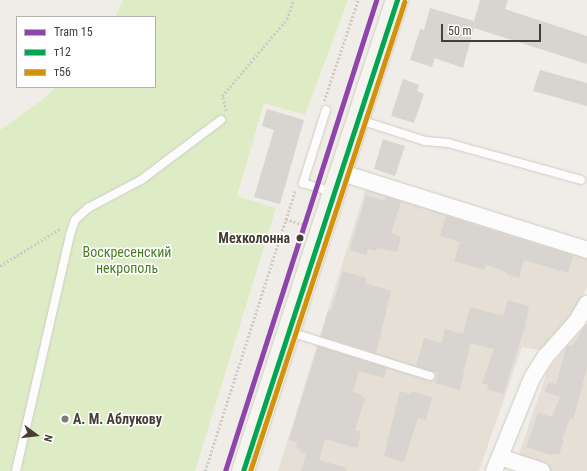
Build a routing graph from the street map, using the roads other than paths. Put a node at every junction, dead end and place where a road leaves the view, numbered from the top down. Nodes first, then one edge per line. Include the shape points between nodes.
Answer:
1 (397, 0) edge
2 (325, 106) road end
3 (221, 120) road end
4 (359, 120) junction
5 (581, 180) dead end
6 (338, 183) junction
7 (587, 250) edge
8 (587, 304) edge
9 (289, 332) junction
10 (430, 376) dead end
11 (497, 464) edge
12 (16, 471) edge
13 (243, 471) edge
14 (542, 471) edge

1 - 4 main road
2 - 6 lane via 303,183
3 - 12 lane via 141,180 88,208 76,220 70,235
4 - 5 lane via 425,141 448,144
4 - 6 main road
6 - 7 street
6 - 9 main road
8 - 11 street via 577,321 546,356 532,378
9 - 10 lane
9 - 13 main road
11 - 14 street

